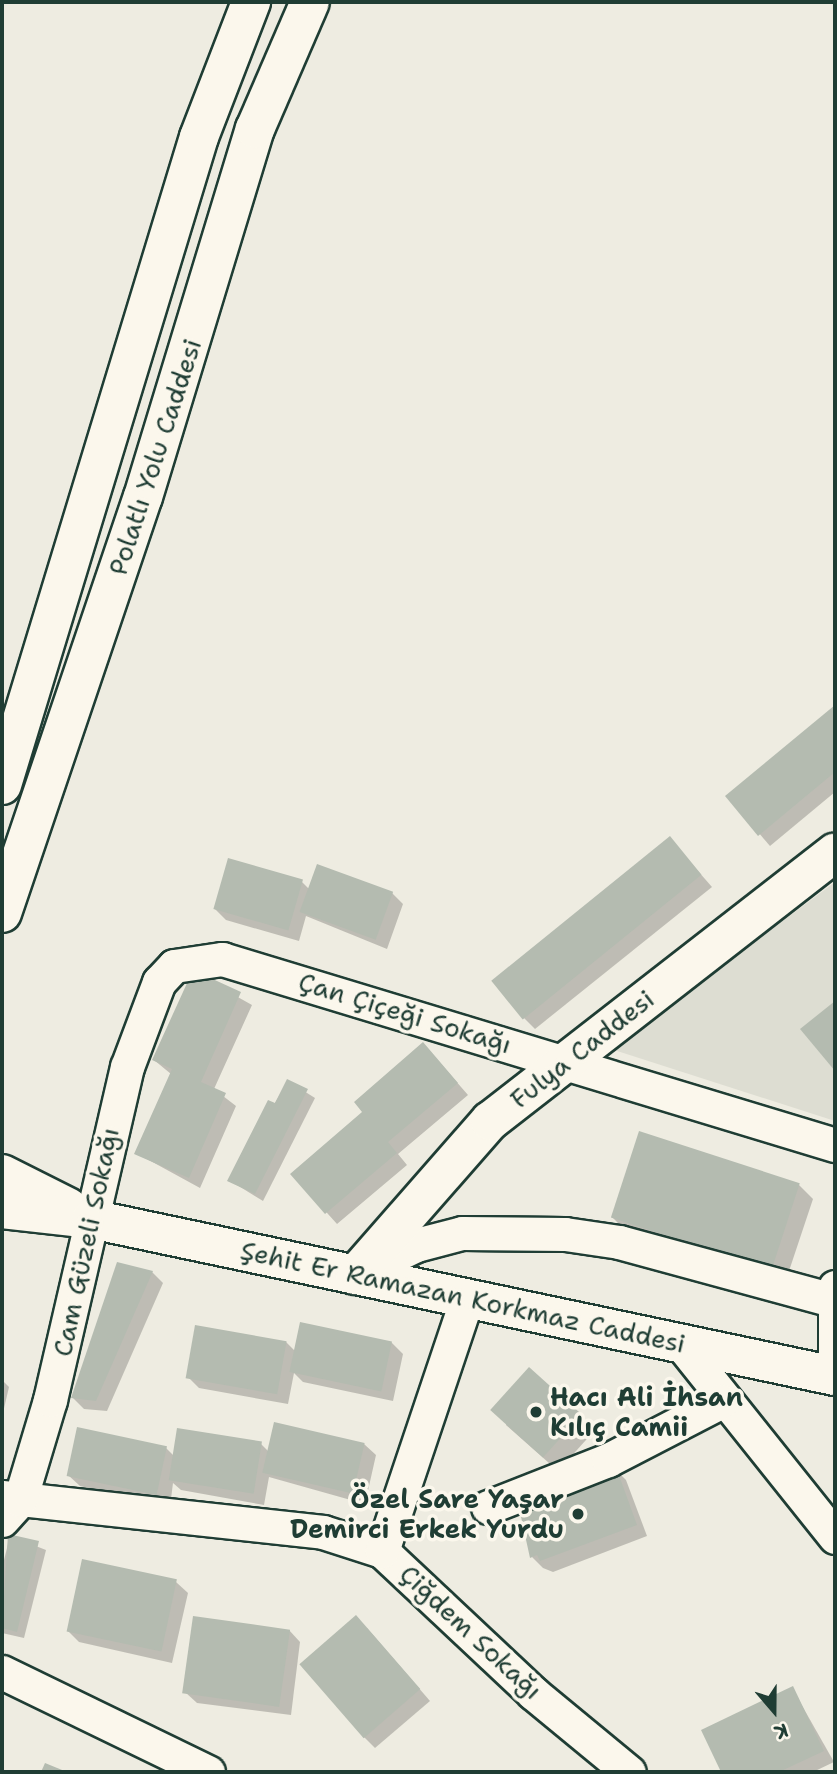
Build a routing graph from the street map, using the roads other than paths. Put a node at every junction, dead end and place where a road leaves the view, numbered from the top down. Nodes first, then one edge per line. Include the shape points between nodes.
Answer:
1 (251, 2) edge
2 (310, 2) edge
3 (2, 785) edge
4 (835, 852) edge
5 (2, 913) edge
6 (174, 966) joint
7 (565, 1061) junction
8 (835, 1145) edge
9 (2, 1174) edge
10 (2, 1209) edge
11 (91, 1219) junction
12 (355, 1275) junction
13 (834, 1294) edge
14 (467, 1298) junction
15 (681, 1344) junction
16 (835, 1358) edge
17 (835, 1376) edge
18 (722, 1401) junction
19 (8, 1506) edge
20 (488, 1507) dead end
21 (835, 1537) edge
22 (382, 1550) junction
23 (2, 1672) edge
24 (208, 1772) edge
25 (629, 1772) edge

1 - 3 main road, Polatlı Yolu Caddesi via 199,137
2 - 5 main road, Polatlı Yolu Caddesi via 255,129 155,461
4 - 7 main road, Fulya Caddesi
6 - 7 street, Çan Çiçeği Sokağı via 222,959
6 - 11 street, Cam Güzeli Sokağı via 159,982 127,1067
7 - 8 street, Çan Çiçeği Sokağı
7 - 12 main road, Fulya Caddesi via 450,1160
9 - 11 main road, Şehit Er Ramazan Korkmaz Caddesi
10 - 11 main road, Şehit Er Ramazan Korkmaz Caddesi
11 - 12 main road, Şehit Er Ramazan Korkmaz Caddesi
11 - 19 street, Cam Güzeli Sokağı via 67,1338
12 - 13 street via 416,1245 462,1233 565,1234 619,1242
12 - 14 main road, Şehit Er Ramazan Korkmaz Caddesi
13 - 16 street
14 - 15 main road, Şehit Er Ramazan Korkmaz Caddesi
14 - 22 street
15 - 17 main road, Şehit Er Ramazan Korkmaz Caddesi
15 - 18 street
18 - 20 street via 608,1460
18 - 21 street
19 - 22 street, Çiğdem Sokağı via 323,1532
22 - 25 street, Çiğdem Sokağı via 533,1692
23 - 24 street

